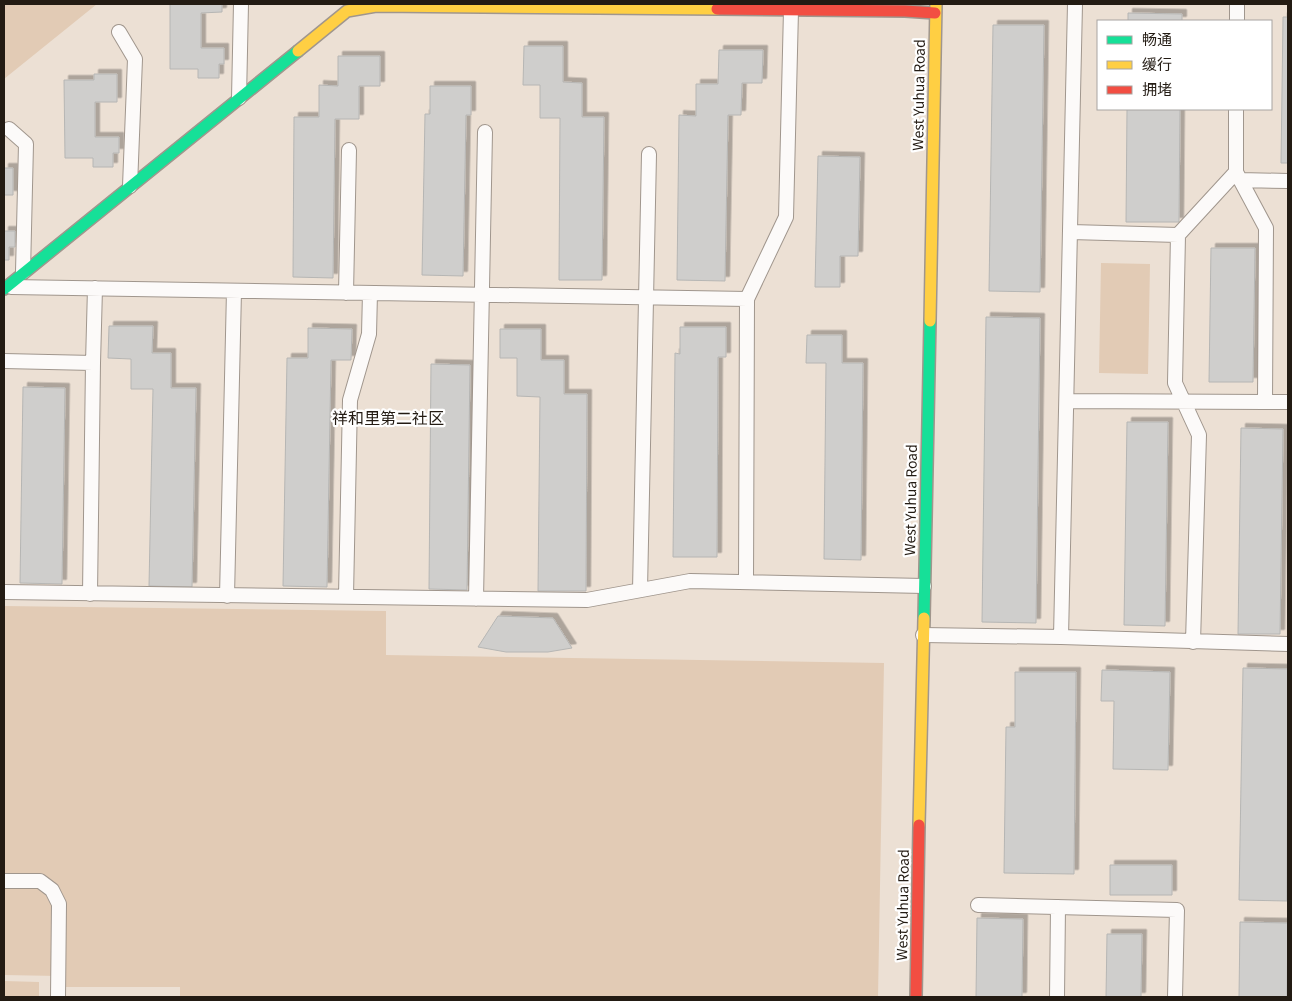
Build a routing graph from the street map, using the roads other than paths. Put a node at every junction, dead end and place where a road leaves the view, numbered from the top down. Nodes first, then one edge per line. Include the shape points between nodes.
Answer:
1 (241, 4) edge
2 (1075, 4) edge
3 (1237, 4) edge
4 (455, 5) edge
5 (347, 7) edge
6 (935, 8) edge
7 (791, 10) junction
8 (1237, 20) edge
9 (119, 32) dead end
10 (239, 98) junction
11 (1236, 110) edge
12 (9, 129) dead end
13 (486, 132) dead end
14 (349, 150) dead end
15 (649, 154) dead end
16 (1238, 176) junction
17 (1288, 181) edge
18 (130, 187) junction
19 (1070, 232) junction
20 (1178, 235) junction
21 (23, 272) junction
22 (5, 288) edge
23 (94, 288) junction
24 (234, 291) junction
25 (346, 292) junction
26 (370, 293) junction
27 (482, 295) junction
28 (646, 297) junction
29 (747, 299) junction
30 (4, 361) edge
31 (93, 363) junction
32 (1067, 401) junction
33 (1184, 401) junction
34 (1264, 402) junction
35 (1288, 402) edge
36 (746, 582) junction
37 (924, 586) junction
38 (640, 590) junction
39 (4, 592) edge
40 (90, 594) junction
41 (227, 596) junction
42 (346, 596) junction
43 (476, 599) junction
44 (923, 635) junction
45 (1061, 637) junction
46 (1193, 642) junction
47 (1288, 644) edge
48 (4, 881) edge
49 (978, 905) dead end
50 (1058, 907) junction
51 (58, 997) edge
52 (916, 997) edge
53 (1057, 997) edge
54 (1175, 997) edge

1 - 10 lane
2 - 19 lane
3 - 8 lane
4 - 5 street
4 - 7 street
5 - 10 street
6 - 7 street
6 - 37 street, West Yuhua Road
7 - 29 lane via 786,217
9 - 18 lane via 135,59
10 - 18 street
11 - 16 lane
12 - 21 lane via 26,144
13 - 27 lane
14 - 25 lane
15 - 28 lane
16 - 17 lane
16 - 20 lane
16 - 34 lane via 1266,228
18 - 21 street
19 - 20 lane
19 - 32 lane
20 - 33 lane via 1175,383
21 - 22 street
22 - 23 lane
23 - 24 lane
23 - 31 lane
24 - 25 lane
24 - 41 lane
25 - 26 lane
26 - 27 lane
26 - 42 lane via 369,334 350,400
27 - 28 lane
27 - 43 lane
28 - 29 lane
28 - 38 lane
29 - 36 lane
30 - 31 lane
31 - 40 lane
32 - 33 lane
32 - 45 lane
33 - 34 lane
33 - 46 lane via 1199,435
34 - 35 lane
36 - 37 lane
36 - 38 lane via 690,581
37 - 44 street, West Yuhua Road
38 - 43 lane via 587,600
39 - 40 lane
40 - 41 lane
41 - 42 lane
42 - 43 lane
44 - 45 lane
44 - 52 street, West Yuhua Road
45 - 46 lane
46 - 47 lane
48 - 51 lane via 40,881 52,890 59,904
49 - 50 lane
50 - 53 lane
50 - 54 lane via 1177,910

